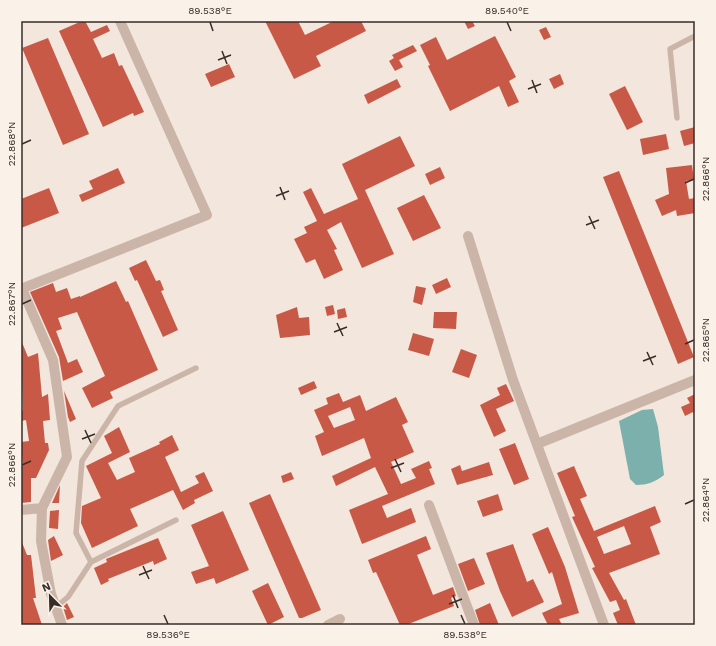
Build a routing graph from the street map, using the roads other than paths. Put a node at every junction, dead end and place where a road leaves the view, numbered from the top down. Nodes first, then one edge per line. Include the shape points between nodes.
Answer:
1 (120, 21) edge
2 (695, 36) edge
3 (677, 118) dead end
4 (468, 236) dead end
5 (21, 288) edge
6 (196, 368) dead end
7 (695, 380) edge
8 (537, 444) junction
9 (429, 506) dead end
10 (42, 508) junction
11 (21, 510) edge
12 (176, 520) dead end
13 (91, 562) junction
14 (56, 607) junction
15 (340, 619) dead end
16 (62, 625) edge
17 (328, 625) edge
18 (474, 625) edge
19 (604, 625) edge

1 - 5 street via 207,215
2 - 3 lane via 670,49
4 - 8 street via 513,380
5 - 10 street via 53,360 67,457
6 - 13 lane via 118,406 82,461 76,533
7 - 8 street
8 - 19 street
9 - 18 street
10 - 11 street
10 - 14 street via 41,540 51,594
12 - 13 lane
13 - 14 lane via 68,598
14 - 16 street
15 - 17 street

